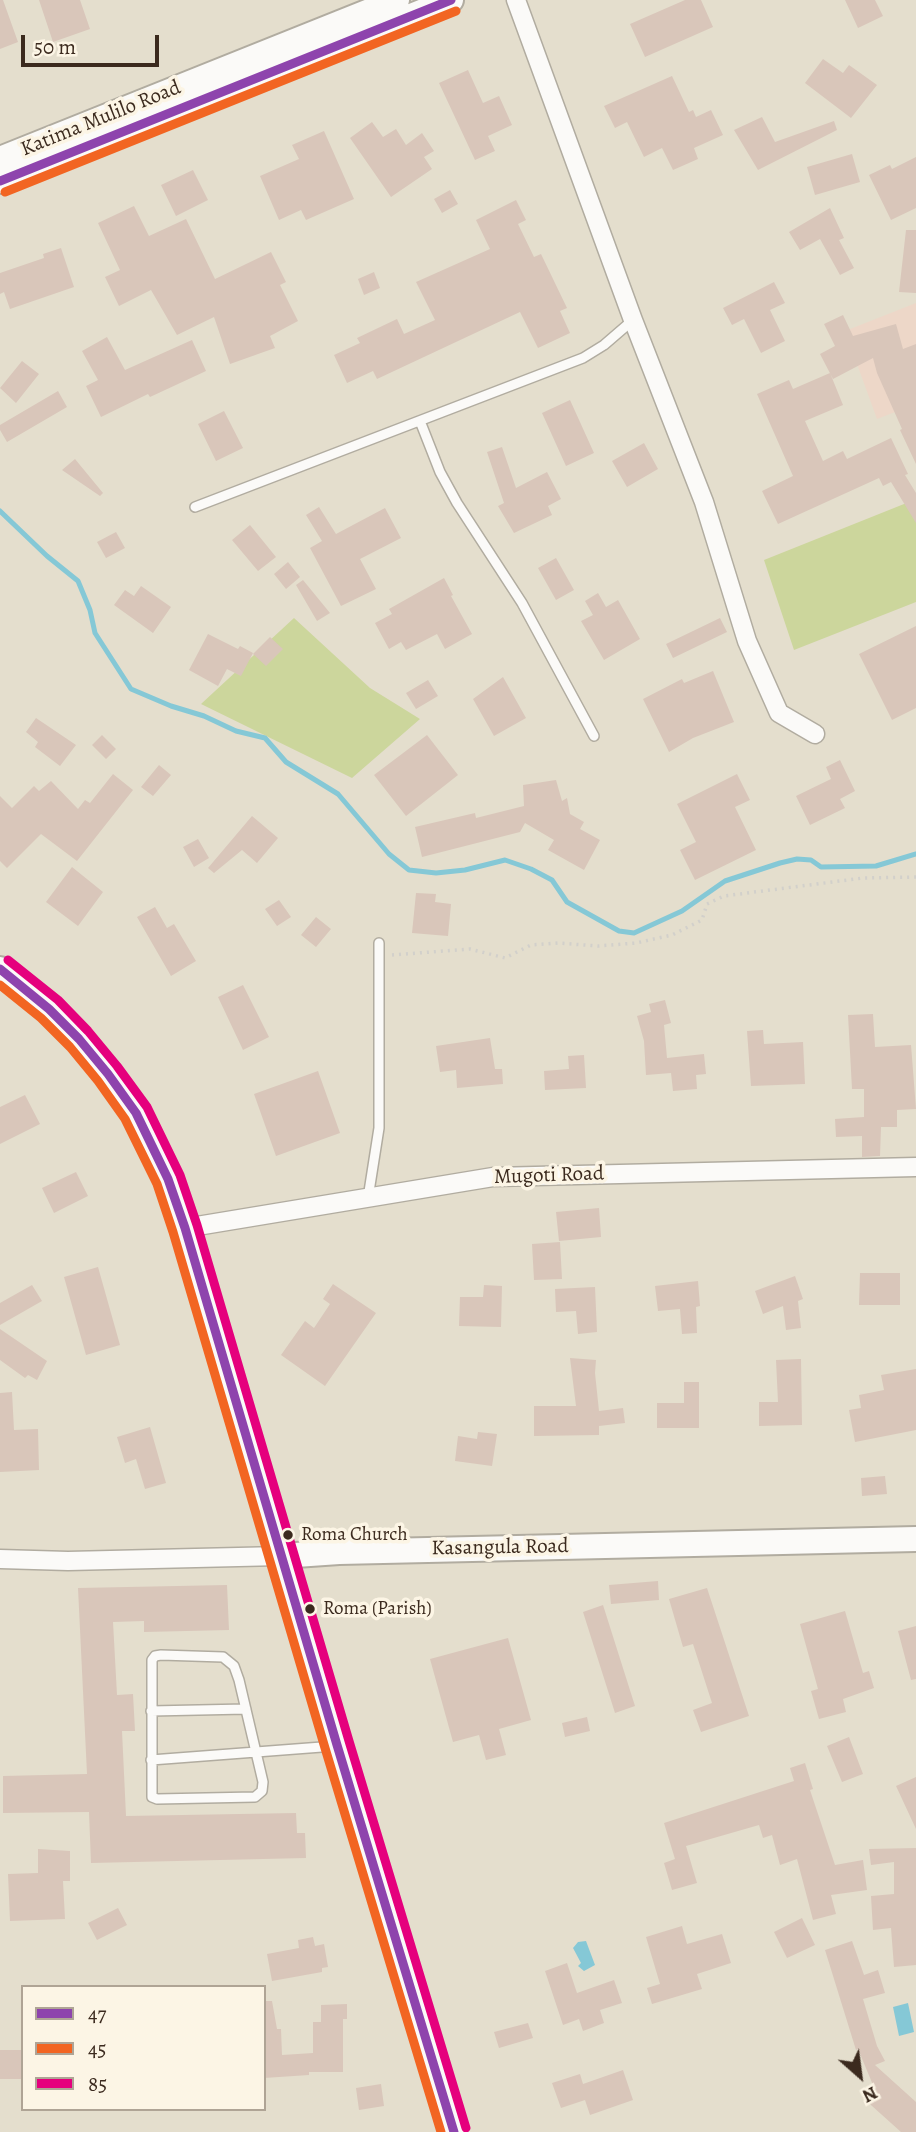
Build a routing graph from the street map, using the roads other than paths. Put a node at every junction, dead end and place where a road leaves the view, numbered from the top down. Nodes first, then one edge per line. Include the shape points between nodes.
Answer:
1 (397, 0) edge
2 (451, 0) edge
3 (516, 0) edge
4 (0, 159) edge
5 (0, 181) edge
6 (633, 320) junction
7 (420, 421) junction
8 (195, 508) dead end
9 (816, 734) dead end
10 (594, 736) dead end
11 (379, 943) dead end
12 (0, 969) edge
13 (916, 1167) edge
14 (368, 1198) junction
15 (185, 1228) junction
16 (916, 1539) edge
17 (281, 1556) junction
18 (0, 1559) edge
19 (246, 1709) junction
20 (151, 1711) junction
21 (337, 1745) junction
22 (256, 1753) junction
23 (151, 1760) junction
24 (454, 2132) edge

1 - 4 main road, Katima Mulilo Road
2 - 5 main road, Katima Mulilo Road
3 - 6 street
6 - 7 lane via 583,358
6 - 9 street via 704,502 747,641 770,696 779,713
7 - 8 lane
7 - 10 lane via 457,503 522,603
11 - 14 lane via 379,1128
12 - 15 main road via 49,1009 108,1074 149,1140
13 - 14 street, Mugoti Road via 493,1177
14 - 15 street, Mugoti Road
15 - 17 main road
16 - 17 main road, Kasangula Road
17 - 18 street, Kasangula Road
17 - 21 main road
19 - 20 lane
19 - 20 lane via 239,1680 223,1657 161,1655 152,1660
19 - 22 lane
20 - 23 lane
21 - 22 lane
21 - 24 main road
22 - 23 lane
22 - 23 lane via 263,1782 256,1797 157,1799 151,1794

